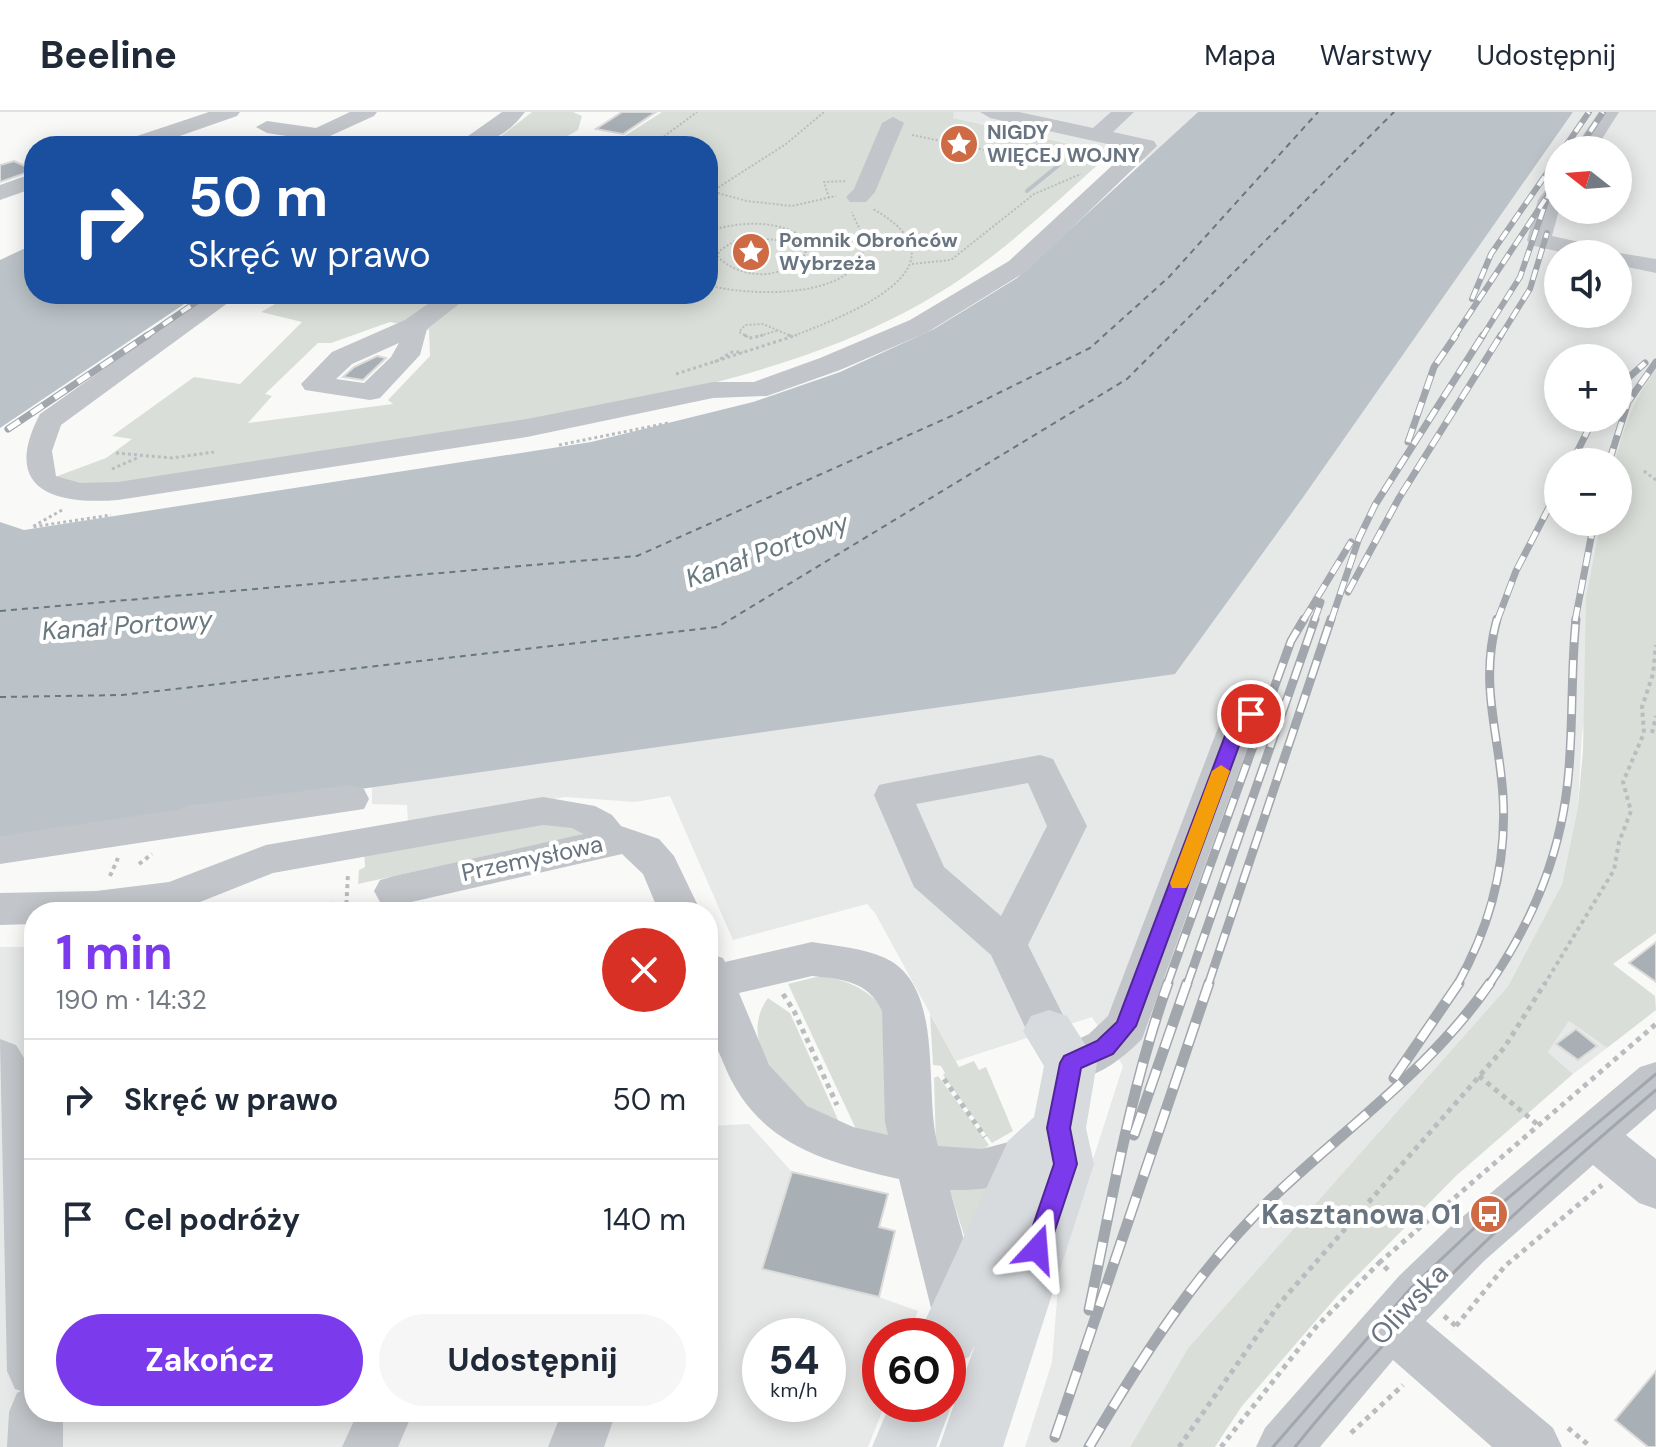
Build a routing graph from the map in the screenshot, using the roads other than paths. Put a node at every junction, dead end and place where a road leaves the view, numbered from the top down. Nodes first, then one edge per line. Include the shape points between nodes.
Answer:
1 (230, 112) edge
2 (367, 112) edge
3 (515, 112) edge
4 (990, 112) edge
5 (1124, 112) edge
6 (1609, 112) edge
7 (893, 121) edge
8 (267, 127) dead end
9 (1097, 135) junction
10 (159, 136) edge
11 (489, 136) edge
12 (1593, 136) edge
13 (24, 184) edge
14 (0, 193) edge
15 (864, 202) road end
16 (1544, 210) edge
17 (1544, 241) edge
18 (1632, 261) edge
19 (1656, 266) edge
20 (213, 304) edge
21 (445, 304) edge
22 (414, 326) dead end
23 (1251, 714) dead end
24 (349, 836) junction
25 (608, 840) junction
26 (0, 850) edge
27 (394, 891) dead end
28 (135, 902) edge
29 (675, 902) edge
30 (24, 908) edge
31 (0, 909) edge
32 (1007, 945) junction
33 (718, 975) edge
34 (718, 994) edge
35 (1060, 1047) junction
36 (0, 1058) edge
37 (1656, 1081) edge
38 (24, 1119) edge
39 (1026, 1143) junction
40 (1625, 1163) edge
41 (918, 1164) junction
42 (952, 1318) edge
43 (955, 1318) edge
44 (1390, 1323) junction
45 (36, 1422) edge
46 (381, 1422) edge
47 (585, 1422) edge
48 (914, 1422) edge
49 (35, 1447) edge
50 (370, 1447) edge
51 (576, 1447) edge
52 (904, 1447) edge
53 (971, 1447) edge
54 (1284, 1447) edge
55 (1534, 1447) edge

1 - 10 street
2 - 8 street via 319,135
3 - 11 street
4 - 9 street
5 - 9 street
6 - 12 street
7 - 15 street
9 - 20 street via 1146,146 1018,266 919,326 757,390 713,390 527,428 118,491 63,490 44,482 35,459 50,420
13 - 14 street
16 - 17 street via 1528,237
18 - 19 street
21 - 22 street
23 - 35 street via 1239,720 1126,1026 1105,1047
24 - 25 street via 543,811 577,814 597,824
24 - 26 street via 196,819
24 - 28 street via 266,860 174,897
25 - 27 street, Przemysłowa
25 - 29 street, Przemysłowa via 647,848
30 - 31 street
32 - 32 street via 1067,826 1040,768 893,795 928,876
32 - 35 street
33 - 41 street via 812,959 872,971 894,989 904,1011 908,1122
34 - 41 street via 751,1076 790,1120 850,1147
35 - 39 main road
36 - 38 street via 9,1067
37 - 40 street, Oliwska
39 - 41 street via 982,1170
39 - 43 main road
39 - 53 main road via 1066,1164
40 - 44 street, Oliwska via 1466,1245
41 - 42 street
44 - 54 street, Oliwska
44 - 55 street
45 - 49 street
46 - 50 street
47 - 51 street
48 - 52 main road

